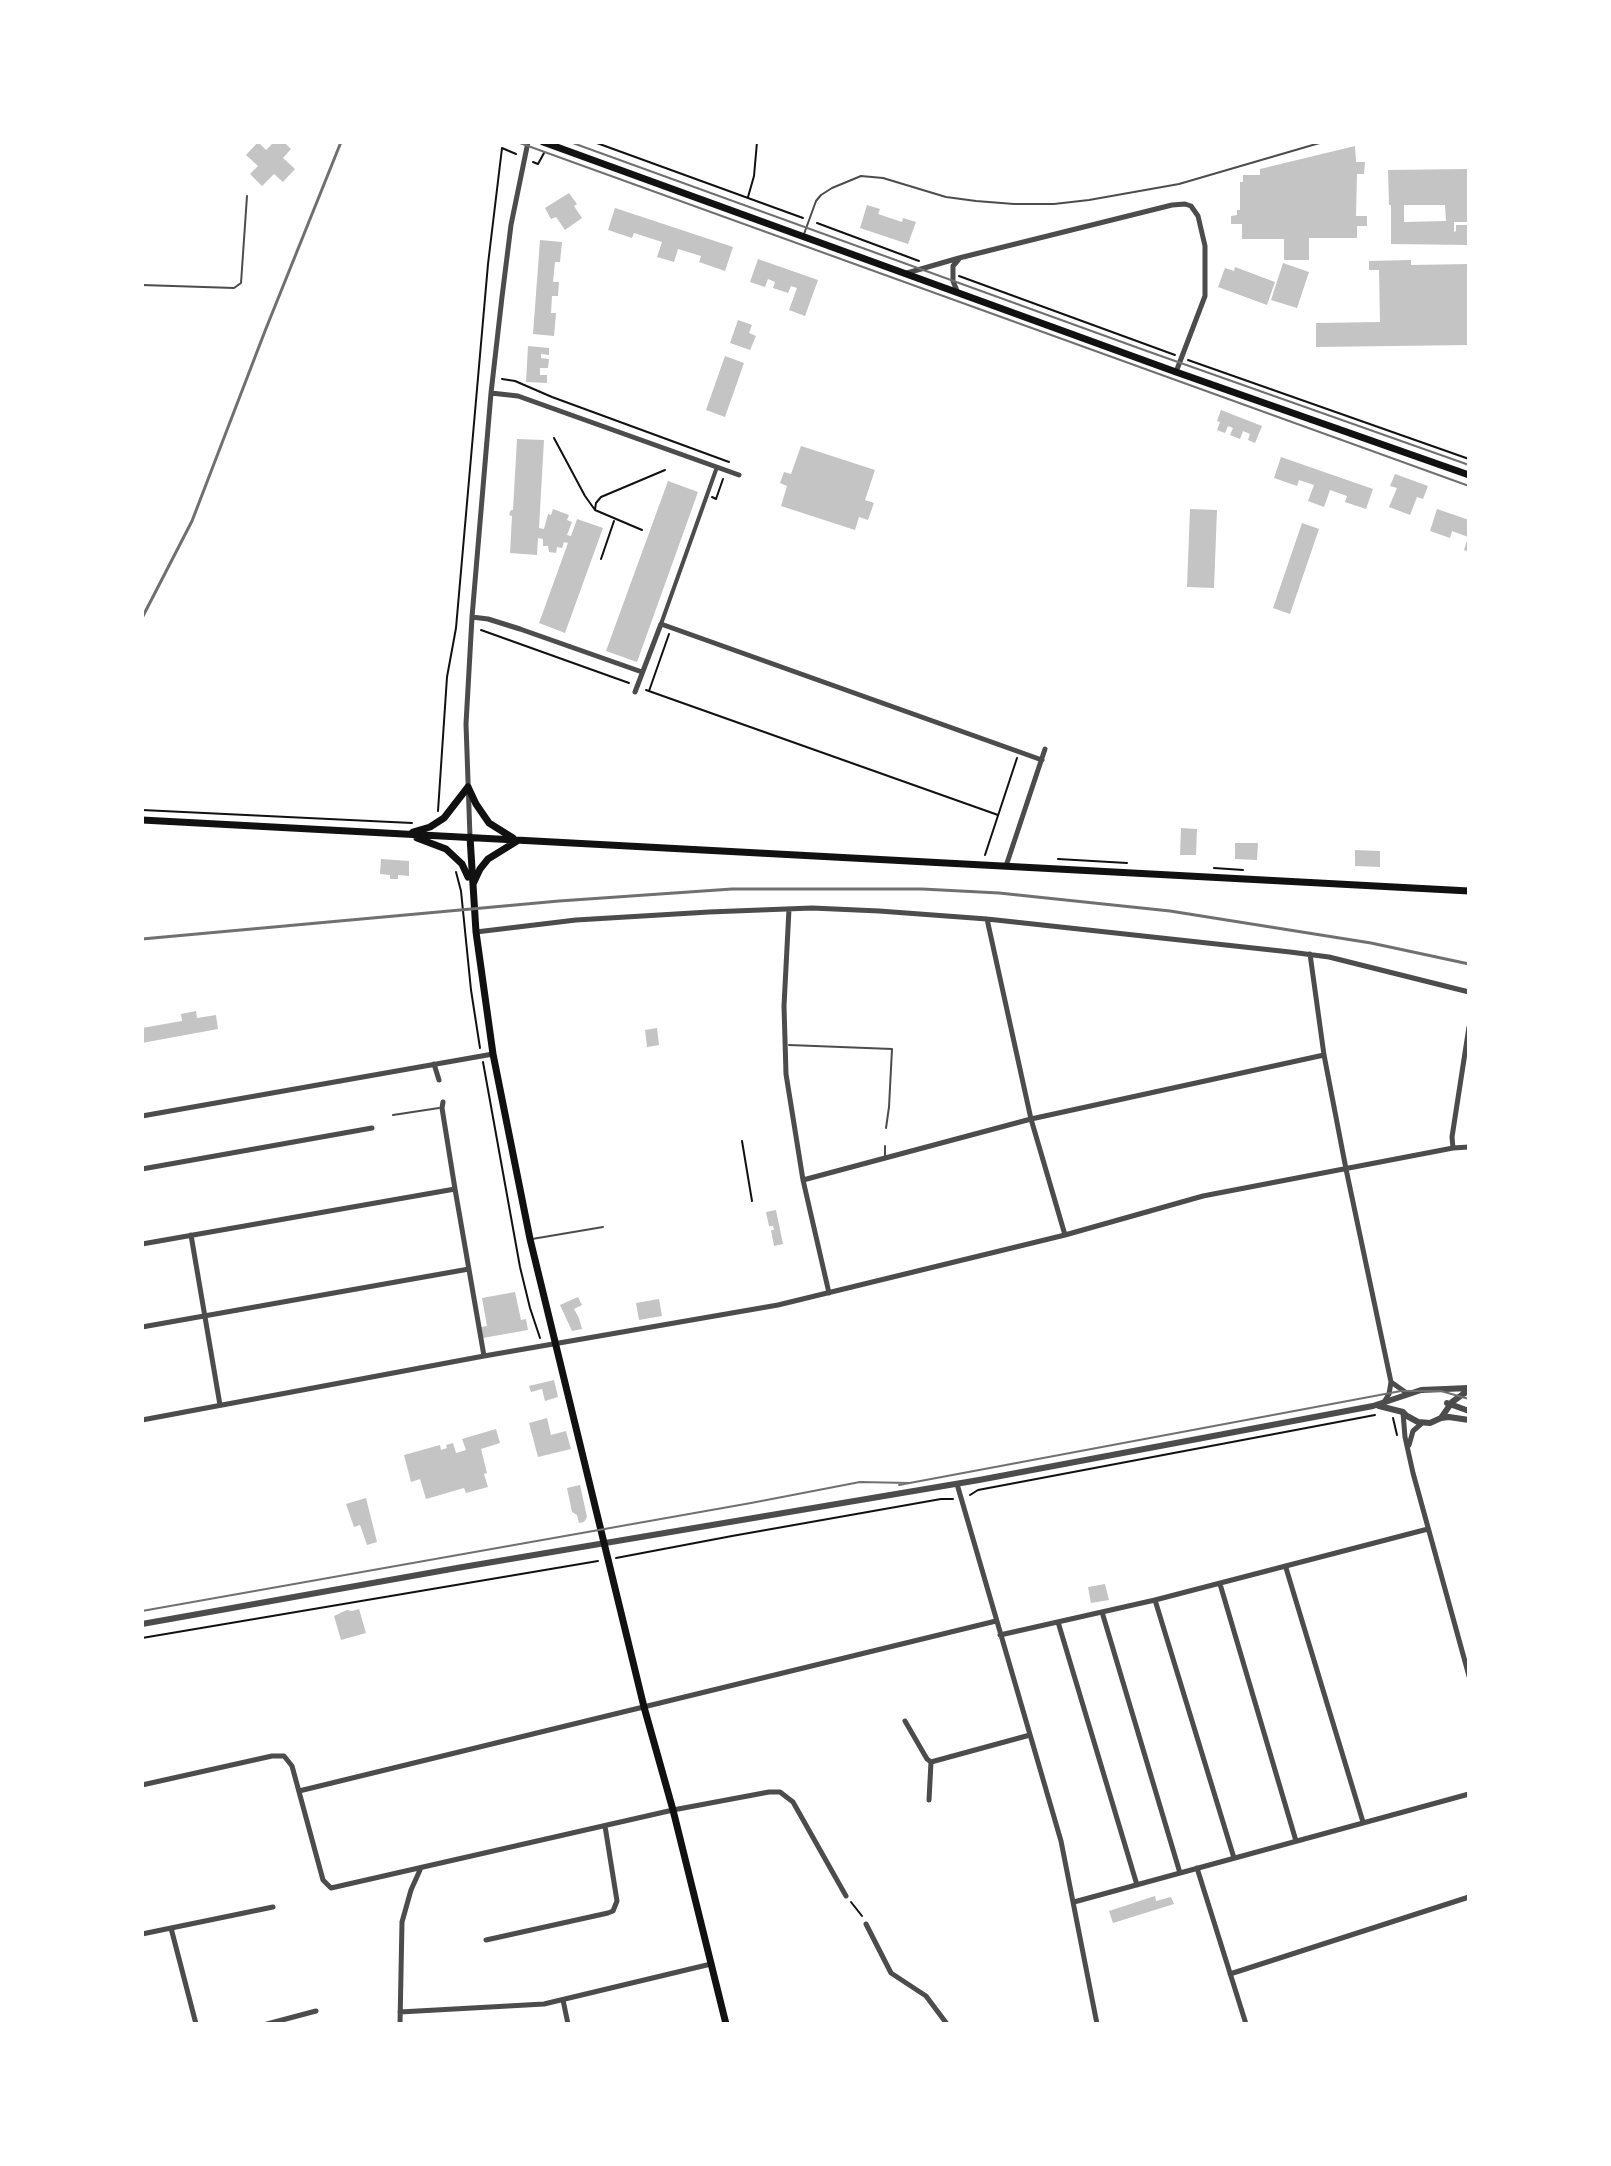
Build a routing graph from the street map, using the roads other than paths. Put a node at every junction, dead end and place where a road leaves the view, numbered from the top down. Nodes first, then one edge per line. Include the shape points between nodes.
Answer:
1 (528, 142) edge
2 (543, 142) edge
3 (1323, 142) edge
4 (247, 196) dead end
5 (804, 235) junction
6 (959, 258) junction
7 (907, 273) junction
8 (142, 285) edge
9 (957, 291) junction
10 (1176, 372) junction
11 (491, 393) junction
12 (717, 467) junction
13 (739, 475) dead end
14 (1469, 475) edge
15 (472, 617) junction
16 (661, 624) junction
17 (643, 672) junction
18 (636, 689) road end
19 (1045, 749) dead end
20 (1042, 760) junction
21 (468, 787) junction
22 (142, 820) edge
23 (403, 834) junction
24 (470, 837) junction
25 (519, 840) junction
26 (1006, 866) junction
27 (472, 886) junction
28 (1469, 891) edge
29 (789, 909) junction
30 (987, 919) junction
31 (476, 932) junction
32 (1310, 954) junction
33 (1469, 992) edge
34 (1469, 1027) edge
35 (785, 1044) junction
36 (493, 1054) junction
37 (1324, 1055) junction
38 (434, 1064) junction
39 (437, 1079) dead end
40 (441, 1104) joint
41 (393, 1115) dead end
42 (142, 1116) edge
43 (1031, 1119) junction
44 (372, 1128) dead end
45 (886, 1128) dead end
46 (885, 1146) dead end
47 (1469, 1147) edge
48 (1453, 1148) junction
49 (884, 1159) junction
50 (142, 1169) edge
51 (1346, 1169) junction
52 (803, 1180) junction
53 (455, 1189) junction
54 (603, 1227) dead end
55 (191, 1235) junction
56 (1065, 1235) junction
57 (530, 1239) junction
58 (142, 1244) edge
59 (469, 1269) junction
60 (829, 1293) junction
61 (205, 1316) junction
62 (142, 1327) edge
63 (556, 1344) junction
64 (484, 1356) junction
65 (1391, 1382) junction
66 (1469, 1389) edge
67 (1431, 1390) junction
68 (1411, 1394) junction
69 (1383, 1403) junction
70 (220, 1405) junction
71 (1448, 1405) junction
72 (1373, 1406) junction
73 (1469, 1411) edge
74 (1403, 1412) junction
75 (1441, 1418) junction
76 (142, 1420) edge
77 (1469, 1420) edge
78 (1423, 1423) junction
79 (1409, 1450) junction
80 (957, 1484) junction
81 (1428, 1529) junction
82 (606, 1544) junction
83 (1286, 1568) junction
84 (1220, 1584) junction
85 (1155, 1600) junction
86 (1102, 1612) junction
87 (996, 1621) junction
88 (1058, 1622) junction
89 (142, 1624) edge
90 (1000, 1635) junction
91 (1469, 1676) edge
92 (644, 1707) junction
93 (905, 1721) dead end
94 (1030, 1735) junction
95 (931, 1762) junction
96 (142, 1785) edge
97 (299, 1791) junction
98 (1469, 1794) edge
99 (929, 1800) dead end
100 (673, 1810) junction
101 (1363, 1822) junction
102 (605, 1826) junction
103 (1296, 1841) junction
104 (1234, 1858) junction
105 (1197, 1868) junction
106 (421, 1869) junction
107 (1180, 1873) junction
108 (1137, 1885) junction
109 (846, 1896) road end
110 (1469, 1897) edge
111 (1074, 1902) junction
112 (273, 1907) dead end
113 (866, 1924) road end
114 (171, 1928) junction
115 (142, 1934) edge
116 (486, 1940) dead end
117 (711, 1964) junction
118 (1230, 1974) junction
119 (563, 2000) junction
120 (316, 2011) dead end
121 (400, 2012) junction
122 (196, 2024) edge
123 (267, 2024) edge
124 (400, 2024) edge
125 (568, 2024) edge
126 (726, 2024) edge
127 (947, 2024) edge
128 (1097, 2024) edge
129 (1246, 2024) edge

1 - 11 street via 511,225
2 - 5 main road
3 - 5 lane via 1179,184 1054,204 946,197 861,176 821,195
4 - 8 lane via 241,283 234,288
5 - 7 main road
6 - 7 street
6 - 9 street via 953,266
6 - 10 street via 1172,205 1191,206 1205,246 1205,296
7 - 9 main road
9 - 10 main road
10 - 14 main road
11 - 12 street via 518,396
11 - 15 street
12 - 13 street
12 - 16 street
15 - 17 street
15 - 21 street
16 - 17 street
16 - 20 street
17 - 18 street
19 - 20 street
20 - 26 street
21 - 23 main road via 444,818
21 - 24 street
21 - 25 main road via 489,823
22 - 23 main road
23 - 24 main road
23 - 27 main road via 446,849 462,864
24 - 25 main road
24 - 27 main road
25 - 26 main road
25 - 27 main road via 488,859
26 - 28 main road
27 - 31 main road
29 - 30 street
29 - 31 street via 591,919
29 - 35 street
30 - 32 street
30 - 43 street
31 - 36 main road
32 - 33 street
32 - 37 street
34 - 48 street
35 - 45 lane via 892,1049
35 - 52 street
36 - 38 street
36 - 57 main road
37 - 43 street
37 - 51 street
38 - 39 street
38 - 42 street
40 - 41 lane
40 - 53 street
43 - 49 street
43 - 56 street
44 - 50 street
46 - 49 lane
47 - 48 street
48 - 51 street
49 - 52 street
51 - 56 street via 1203,1196
51 - 65 street
52 - 60 street
53 - 55 street
53 - 59 street
54 - 57 lane
55 - 58 street
55 - 61 street
56 - 60 street
57 - 63 main road
59 - 61 street
59 - 64 street
60 - 63 street
61 - 62 street
61 - 70 street
63 - 64 street
63 - 82 main road
64 - 70 street
65 - 68 street
65 - 69 street
66 - 67 street
66 - 71 street
67 - 68 street
67 - 71 street
68 - 69 street
68 - 74 street
69 - 72 street
70 - 76 street
71 - 73 street
71 - 75 street
72 - 74 street
72 - 80 street
74 - 78 street
74 - 79 street
75 - 77 street
75 - 78 street
78 - 79 street via 1413,1431
79 - 81 street
80 - 82 street
80 - 87 street
81 - 83 street
81 - 91 street
82 - 89 street
82 - 92 main road
83 - 84 street
83 - 101 street
84 - 85 street
84 - 103 street
85 - 86 street
85 - 104 street
86 - 88 street
86 - 107 street
87 - 90 street
87 - 92 street
88 - 90 street
88 - 108 street
90 - 94 street
92 - 97 street
92 - 100 main road
93 - 95 street
94 - 95 street
94 - 111 street
95 - 99 street
96 - 97 street via 284,1756
97 - 106 street via 323,1880 331,1888
98 - 101 street
100 - 102 street
100 - 109 street via 769,1792 787,1795
100 - 117 main road
101 - 103 street
102 - 106 street
102 - 116 street via 617,1901 613,1911
103 - 104 street
104 - 105 street
105 - 107 street
105 - 118 street
106 - 121 street via 402,1922
107 - 108 street
108 - 111 street
110 - 118 street
111 - 128 street
112 - 114 street
113 - 127 street via 891,1973 926,1996
114 - 115 street
114 - 122 street
117 - 119 street
117 - 126 main road
118 - 129 street
119 - 121 street
119 - 125 street
120 - 123 street
121 - 124 street

